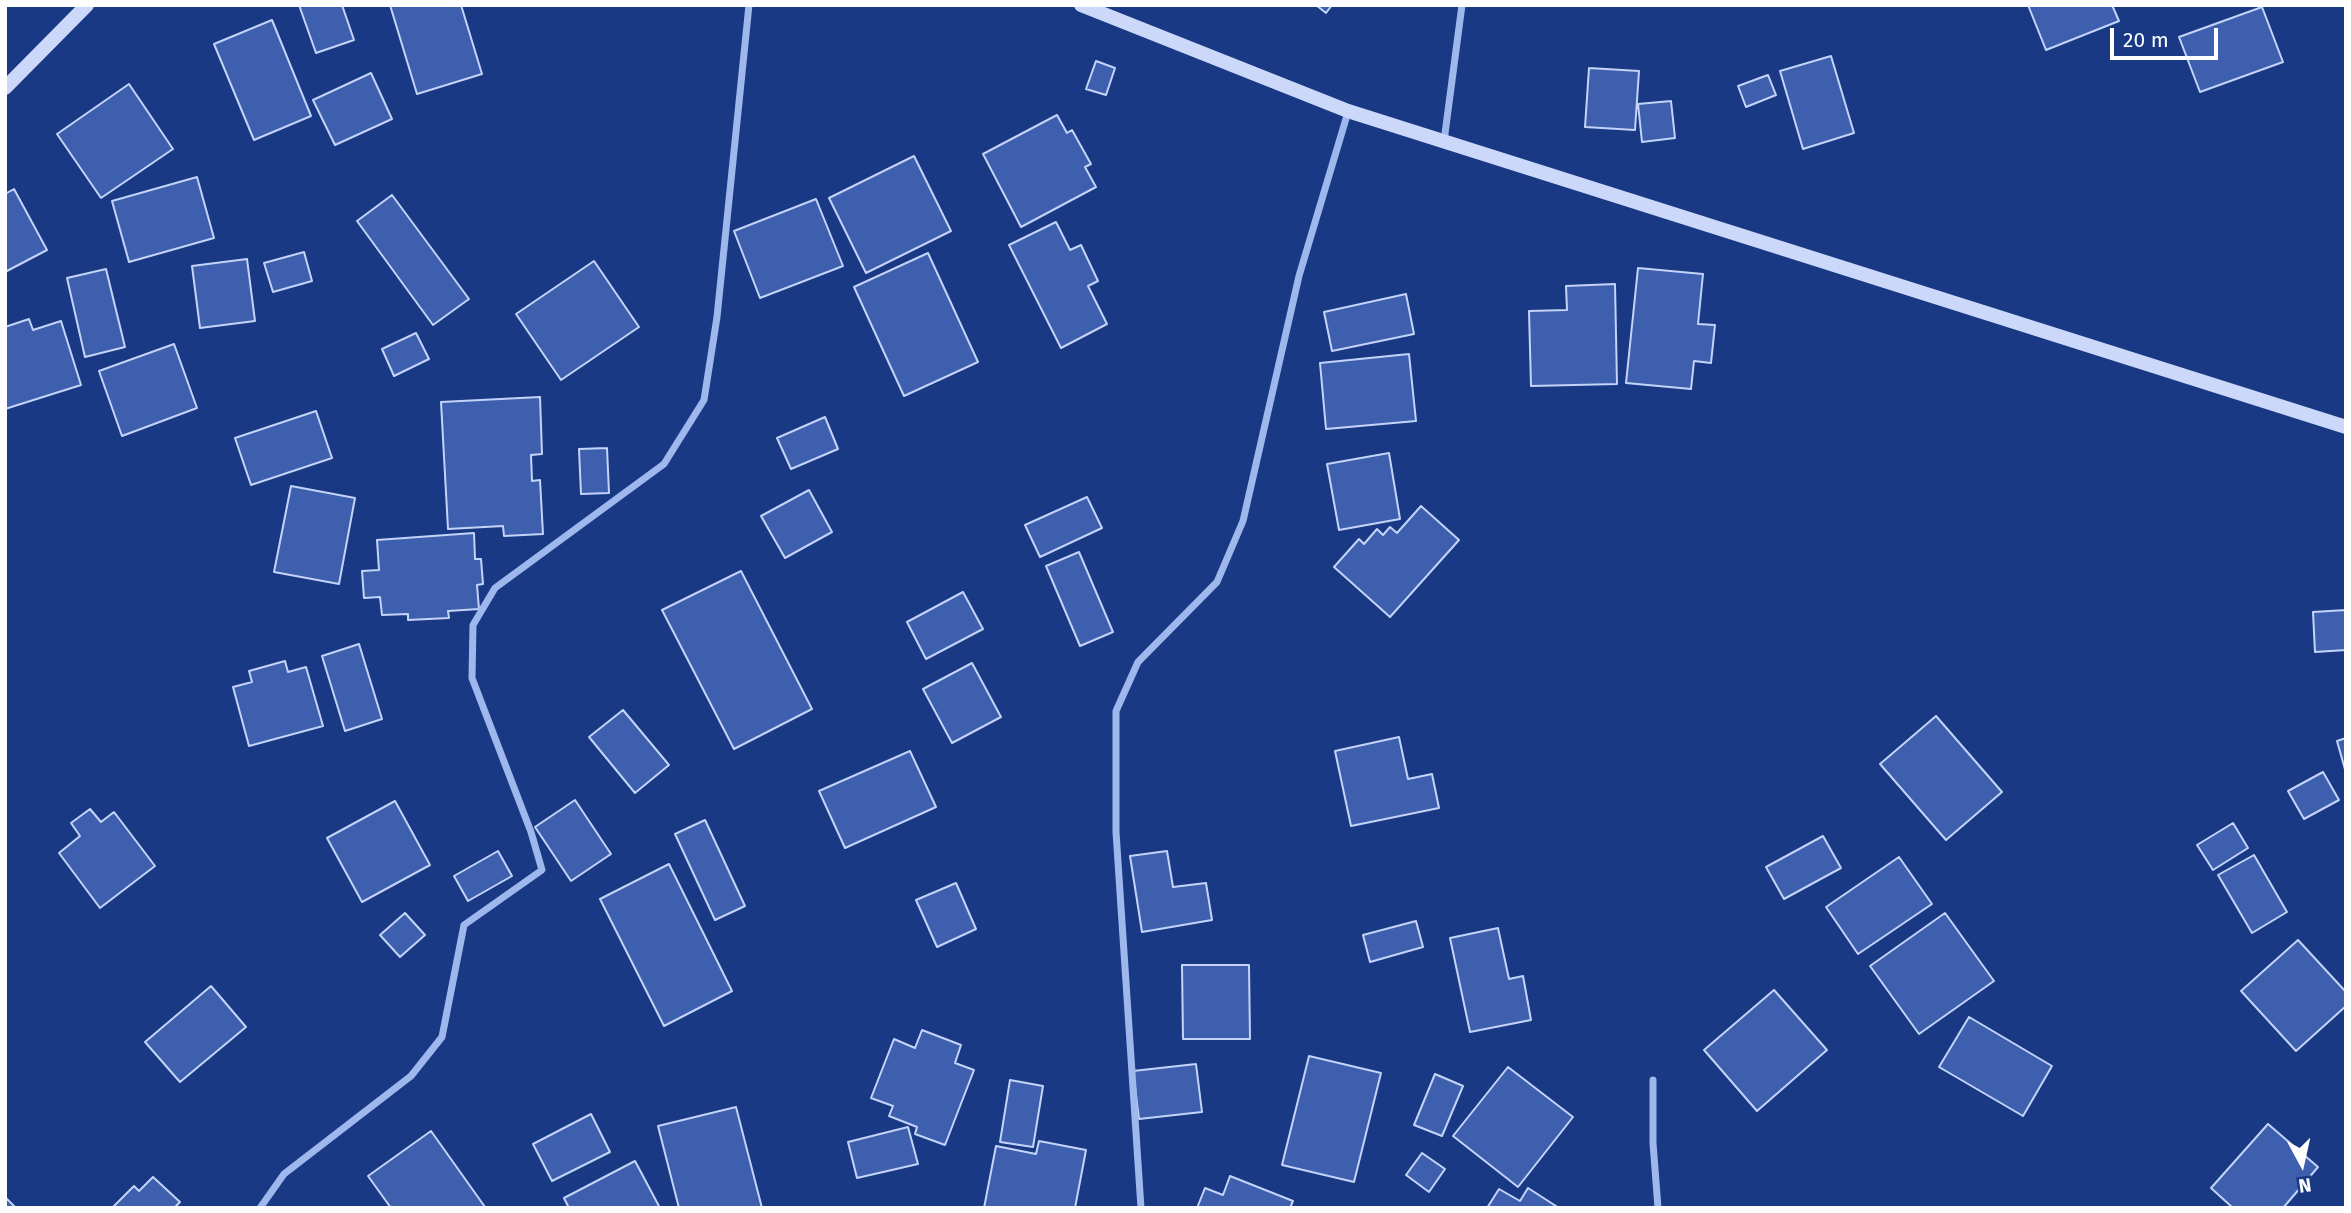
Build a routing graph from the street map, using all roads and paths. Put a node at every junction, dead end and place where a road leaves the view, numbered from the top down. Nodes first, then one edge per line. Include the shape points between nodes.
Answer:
1 (87, 5) edge
2 (748, 5) edge
3 (1081, 5) edge
4 (1462, 5) edge
5 (5, 88) edge
6 (1348, 111) junction
7 (1444, 141) junction
8 (2346, 427) edge
9 (1653, 1080) dead end
10 (260, 1208) edge
11 (1141, 1208) edge
12 (1658, 1208) edge

1 - 5 main road
2 - 10 street via 717,317 704,400 664,464 495,588 473,625 472,678 542,870 464,925 442,1037 411,1076 284,1174
3 - 6 main road
4 - 7 street
6 - 7 main road
6 - 11 street via 1299,276 1242,521 1217,582 1138,663 1116,711 1116,832
7 - 8 main road
9 - 12 street

